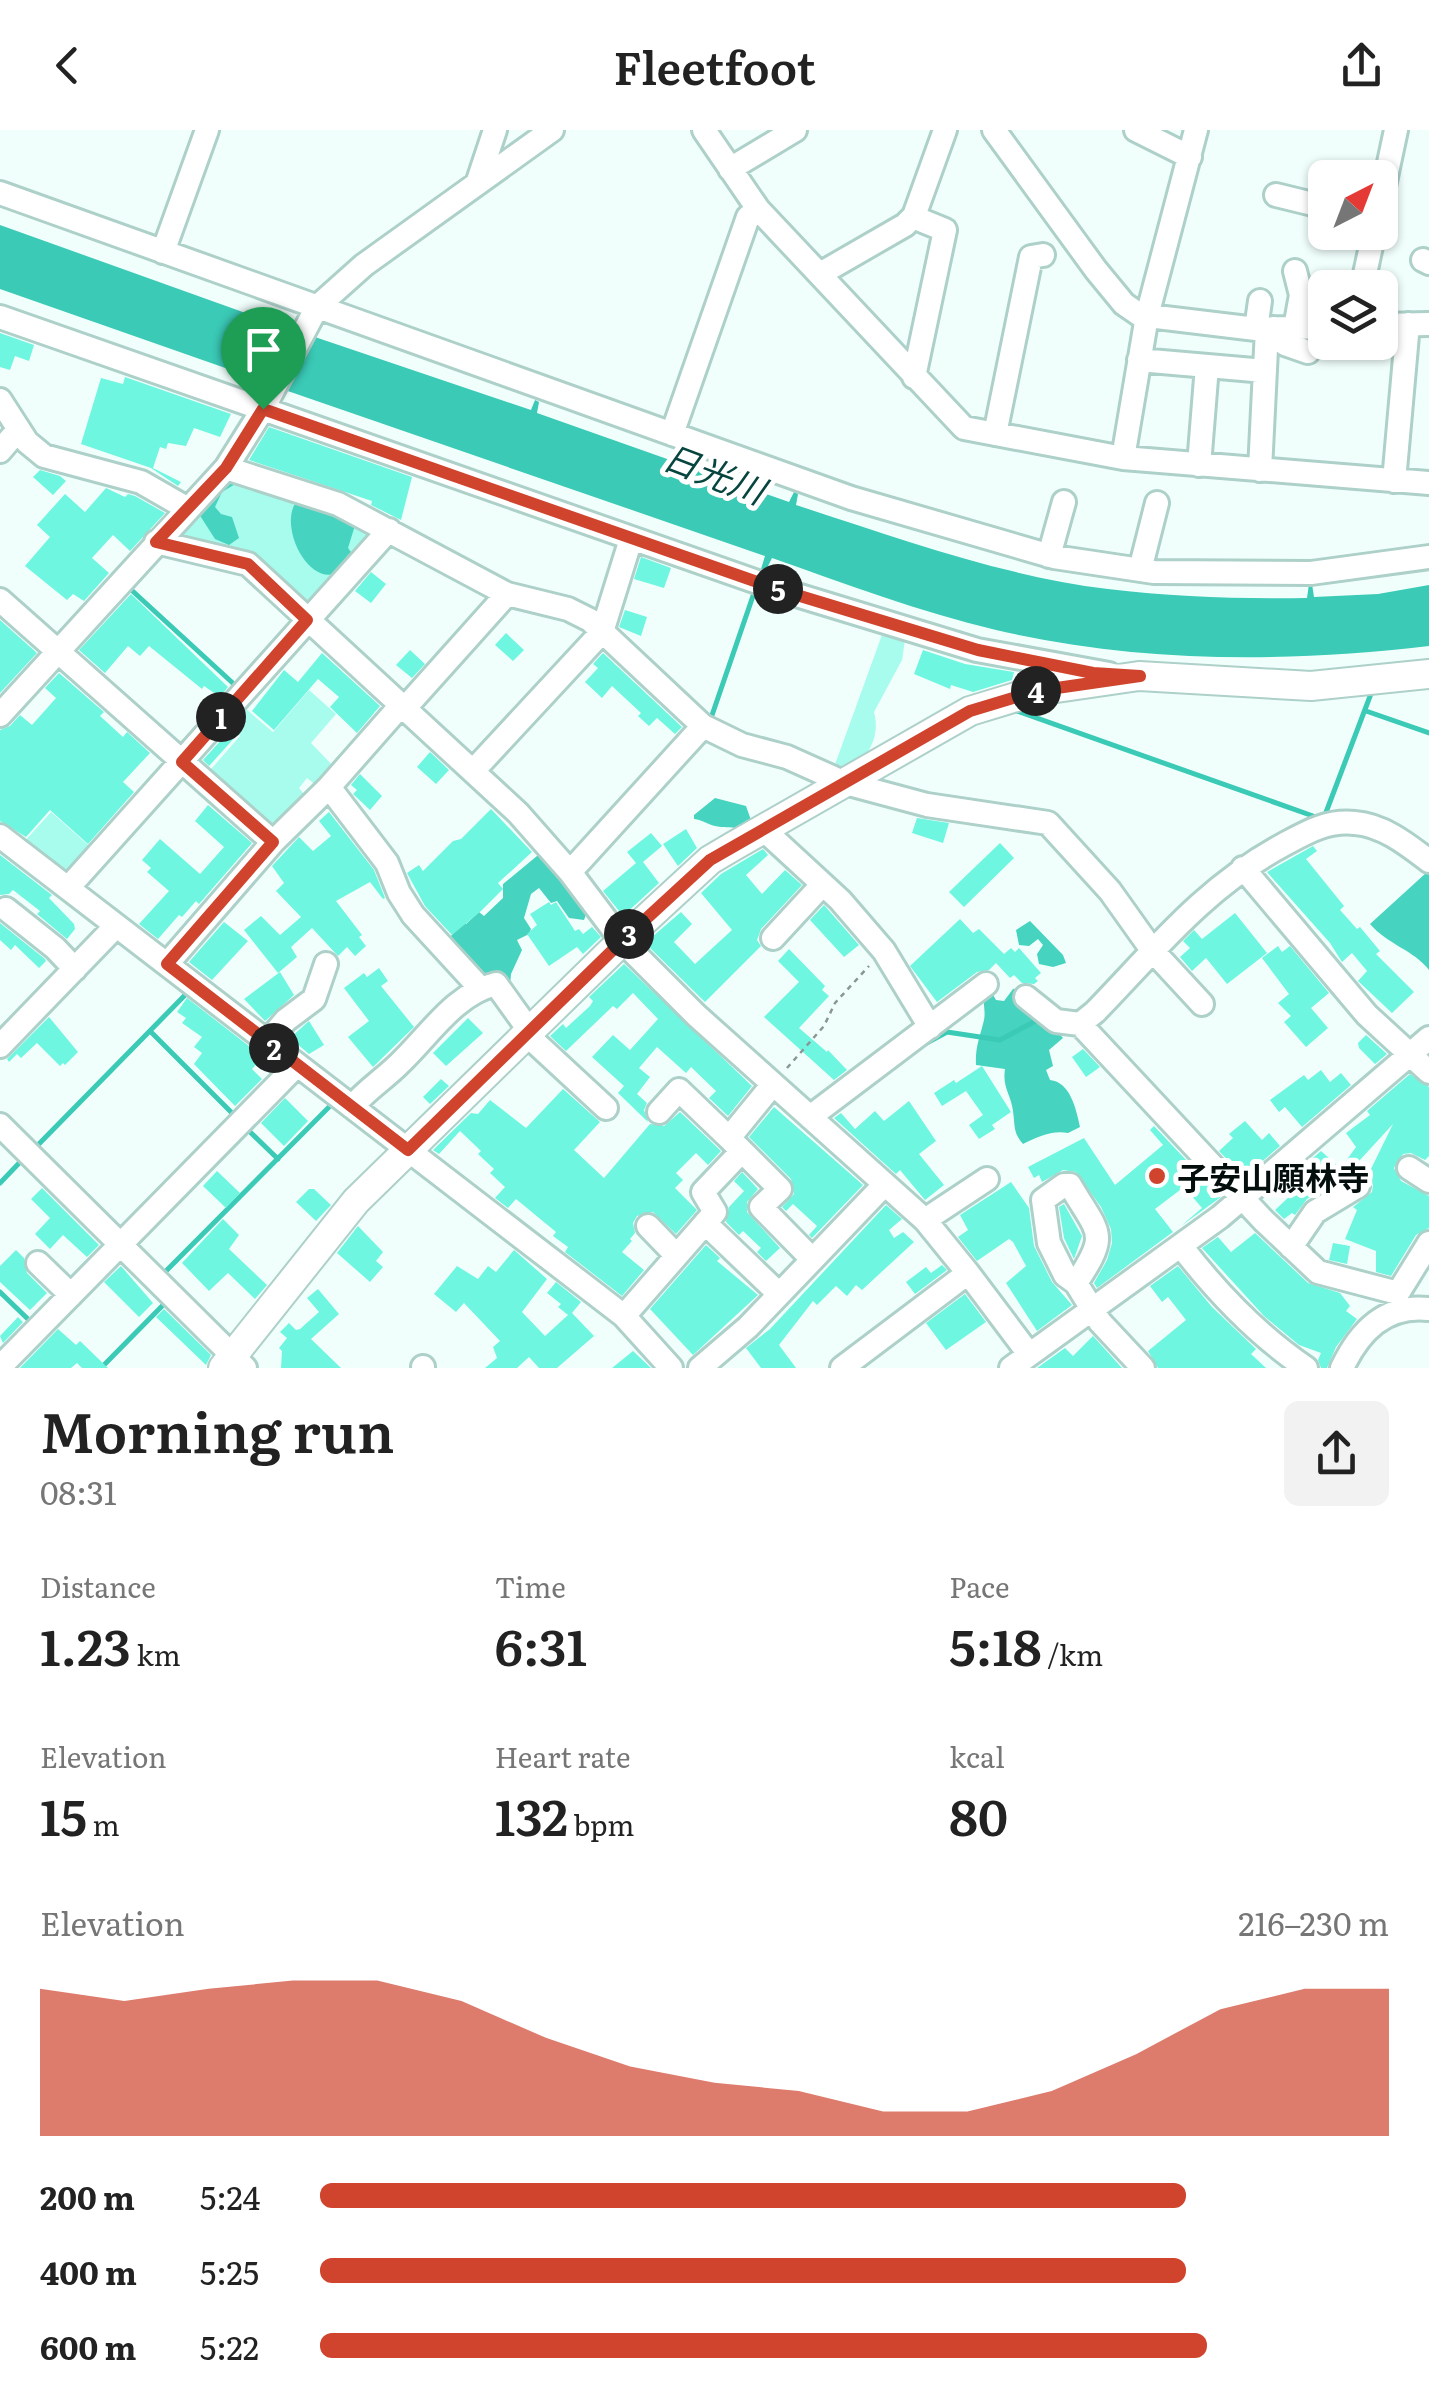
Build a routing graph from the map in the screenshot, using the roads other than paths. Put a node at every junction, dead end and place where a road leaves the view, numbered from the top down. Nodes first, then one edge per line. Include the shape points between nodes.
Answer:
1 (207, 130) edge
2 (495, 130) edge
3 (552, 130) edge
4 (704, 130) edge
5 (795, 130) edge
6 (945, 130) edge
7 (995, 130) edge
8 (1136, 130) edge
9 (1196, 130) edge
10 (1396, 130) edge
11 (1190, 157) junction
12 (1390, 160) edge
13 (730, 169) junction
14 (477, 184) junction
15 (0, 193) edge
16 (1276, 195) dead end
17 (1308, 203) edge
18 (758, 209) junction
19 (913, 217) junction
20 (164, 252) junction
21 (1043, 255) dead end
22 (1295, 271) dead end
23 (820, 274) junction
24 (1260, 301) dead end
25 (317, 307) junction
26 (1429, 311) edge
27 (1147, 316) junction
28 (0, 317) edge
29 (1422, 324) edge
30 (1308, 328) edge
31 (1273, 329) junction
32 (1308, 352) dead end
33 (1140, 360) junction
34 (1207, 366) junction
35 (1265, 370) junction
36 (914, 377) junction
37 (0, 400) edge
38 (263, 409) junction
39 (18, 430) junction
40 (672, 434) junction
41 (995, 434) junction
42 (0, 451) edge
43 (1122, 458) junction
44 (1199, 465) junction
45 (226, 468) junction
46 (1260, 470) junction
47 (1394, 481) junction
48 (1429, 483) edge
49 (1064, 502) dead end
50 (1157, 503) dead end
51 (188, 508) junction
52 (389, 530) junction
53 (631, 539) junction
54 (156, 542) junction
55 (1050, 556) junction
56 (1429, 557) edge
57 (1140, 570) junction
58 (507, 594) junction
59 (0, 600) edge
60 (307, 620) junction
61 (602, 632) junction
62 (56, 650) junction
63 (1429, 674) edge
64 (1140, 676) junction
65 (404, 708) junction
66 (0, 715) edge
67 (704, 726) junction
68 (182, 762) junction
69 (473, 771) junction
70 (845, 783) junction
71 (329, 787) junction
72 (764, 830) junction
73 (0, 836) edge
74 (273, 842) junction
75 (1429, 861) edge
76 (1243, 868) junction
77 (570, 872) junction
78 (822, 885) junction
79 (68, 888) junction
80 (6, 909) dead end
81 (115, 927) junction
82 (773, 938) dead end
83 (622, 941) junction
84 (1152, 950) junction
85 (167, 964) junction
86 (326, 964) dead end
87 (74, 969) junction
88 (986, 984) dead end
89 (480, 988) junction
90 (1026, 997) dead end
91 (1202, 1004) dead end
92 (1080, 1024) junction
93 (930, 1027) junction
94 (528, 1032) junction
95 (4, 1033) edge
96 (267, 1042) junction
97 (1420, 1045) edge
98 (296, 1066) junction
99 (1429, 1072) edge
100 (773, 1084) junction
101 (352, 1106) junction
102 (606, 1108) dead end
103 (659, 1112) dead end
104 (810, 1118) junction
105 (0, 1125) edge
106 (736, 1144) junction
107 (408, 1150) junction
108 (987, 1179) dead end
109 (884, 1184) junction
110 (1358, 1186) dead end
111 (1243, 1199) junction
112 (926, 1220) junction
113 (705, 1223) junction
114 (648, 1226) dead end
115 (1429, 1243) edge
116 (122, 1244) junction
117 (1180, 1246) junction
118 (1291, 1247) junction
119 (675, 1254) junction
120 (812, 1259) junction
121 (38, 1262) dead end
122 (968, 1272) junction
123 (1420, 1281) edge
124 (1076, 1283) dead end
125 (779, 1294) junction
126 (71, 1295) junction
127 (1394, 1308) junction
128 (1094, 1309) junction
129 (1429, 1309) edge
130 (624, 1316) junction
131 (1429, 1319) edge
132 (1020, 1361) edge
133 (234, 1364) edge
134 (0, 1366) edge
135 (671, 1368) edge
136 (700, 1368) edge
137 (842, 1368) edge
138 (1143, 1368) edge
139 (1306, 1368) edge
140 (1342, 1368) edge
141 (1352, 1368) edge

1 - 20 street
2 - 14 street
3 - 14 street
4 - 13 street
5 - 13 street
6 - 19 street
7 - 27 street via 1096,270 1124,304
8 - 11 street
9 - 11 street
10 - 12 street
11 - 27 street
13 - 18 street
14 - 25 street
15 - 20 street
16 - 17 street
18 - 23 street
18 - 40 street via 748,218
19 - 23 street
19 - 36 street via 946,230
20 - 25 street
21 - 41 street via 1031,257
22 - 31 street via 1301,296
23 - 36 street
24 - 31 street
25 - 38 street
25 - 40 street
26 - 29 street
27 - 31 street
27 - 33 street
28 - 38 street
29 - 47 street
30 - 31 street
31 - 32 street via 1285,344
31 - 35 street
33 - 34 street
33 - 43 street
34 - 35 street
34 - 44 street
35 - 46 street
36 - 41 street via 964,428
37 - 39 street
38 - 45 street
38 - 53 street
39 - 42 street
39 - 51 street via 44,456 140,482
40 - 55 street via 850,498
41 - 43 street
43 - 44 street
44 - 46 street
45 - 51 street
45 - 52 street via 338,504
46 - 47 street
47 - 48 street
49 - 55 street
50 - 57 street
51 - 54 street
52 - 58 street
52 - 60 street
53 - 61 street
53 - 64 street via 978,650
54 - 60 street via 248,564
54 - 62 street
55 - 57 street
56 - 57 street via 1311,573
58 - 61 street via 568,609
58 - 65 street
59 - 62 street
60 - 65 street
60 - 68 street
61 - 67 street
61 - 69 street
62 - 66 street
62 - 68 street
63 - 64 main road via 1311,686
64 - 70 main road via 1036,691 970,711
65 - 69 street
65 - 71 street
67 - 70 street
67 - 77 street
68 - 74 street
68 - 79 street
69 - 77 street
70 - 72 main road
70 - 84 street via 1048,823
71 - 74 street
71 - 89 street via 387,863 413,914
72 - 78 street
72 - 83 main road via 710,860
73 - 79 street
74 - 85 street
75 - 76 street via 1382,830 1322,824
76 - 84 street
76 - 97 street via 1367,1015
77 - 83 street
78 - 82 street
78 - 93 street via 884,951
79 - 81 street
80 - 87 street
81 - 85 street
81 - 87 street
83 - 94 main road
83 - 100 street
84 - 91 street
84 - 92 street
85 - 96 street
86 - 96 street via 314,1000
87 - 95 street
88 - 93 street
89 - 94 street via 496,984
89 - 101 street
90 - 92 street via 1056,1022
92 - 111 street
93 - 104 street
94 - 102 street
94 - 107 main road
96 - 98 street
97 - 99 street
97 - 111 street
98 - 101 street
98 - 116 street
100 - 104 street
100 - 106 street
101 - 107 street
103 - 106 street via 679,1090
104 - 109 street
105 - 116 street
106 - 113 street via 703,1192 715,1212
106 - 120 street via 780,1189 762,1207
107 - 130 street
107 - 133 main road via 331,1230
108 - 112 street
109 - 112 street
109 - 120 street
110 - 118 street via 1315,1212
111 - 117 street
111 - 118 street
112 - 122 street
113 - 119 street
113 - 125 street
114 - 119 street
115 - 123 street
116 - 126 street
116 - 133 street
117 - 128 street
117 - 139 street via 1235,1311
118 - 127 street via 1318,1272
119 - 130 street
120 - 125 street
121 - 126 street
122 - 132 street
122 - 137 street
123 - 127 street
124 - 128 street
125 - 136 street
126 - 134 street
127 - 129 street
127 - 131 street
127 - 140 street via 1360,1335
127 - 141 street
128 - 132 street
128 - 138 street
130 - 135 street

